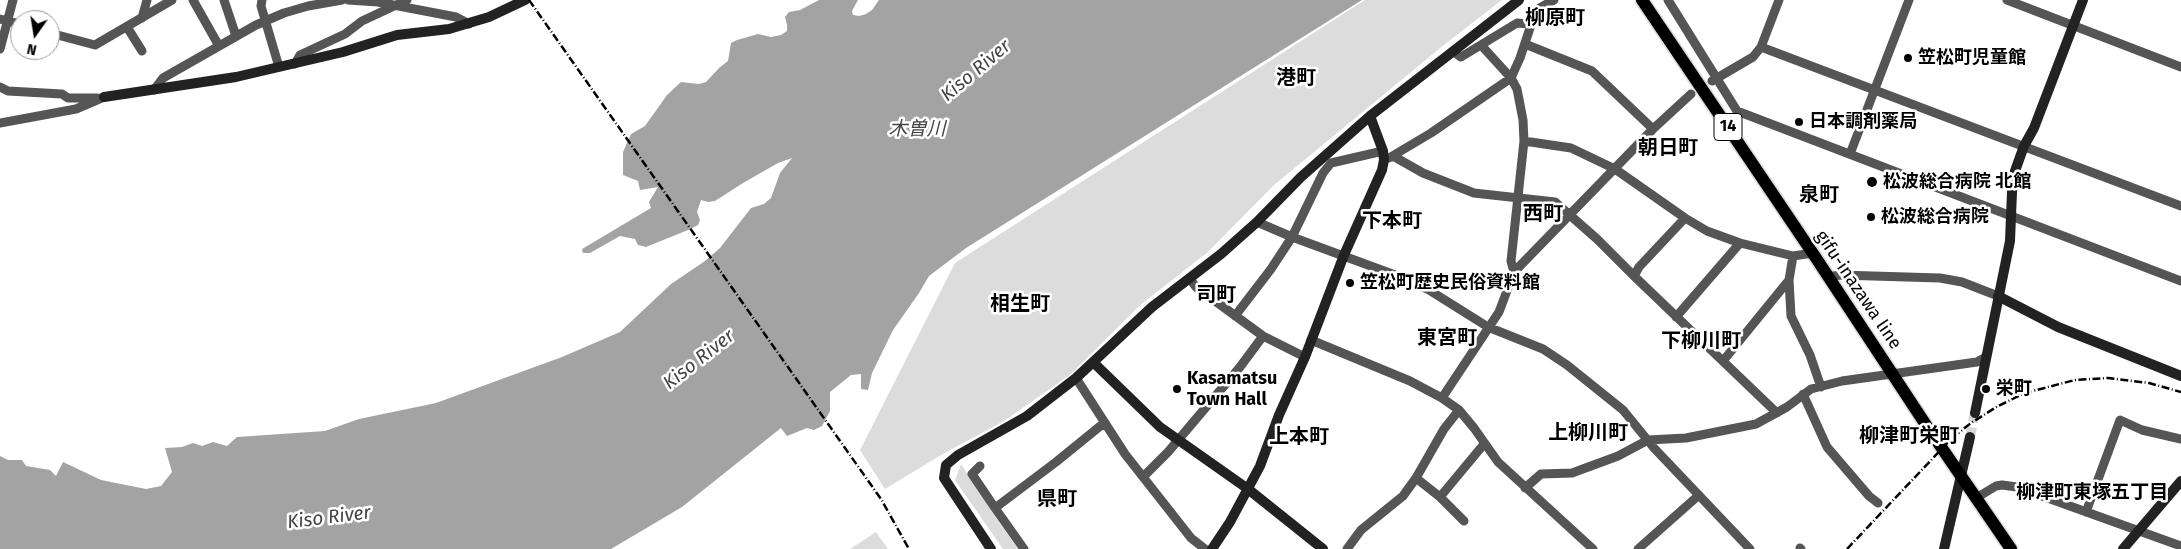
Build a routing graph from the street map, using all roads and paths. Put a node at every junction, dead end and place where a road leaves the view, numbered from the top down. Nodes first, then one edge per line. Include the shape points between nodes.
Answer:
1 (13, 0) edge
2 (147, 0) edge
3 (172, 0) edge
4 (194, 0) edge
5 (224, 0) edge
6 (262, 0) edge
7 (342, 0) edge
8 (348, 0) edge
9 (407, 0) edge
10 (1519, 0) edge
11 (1554, 0) edge
12 (1642, 0) edge
13 (1668, 0) edge
14 (1779, 0) edge
15 (1909, 0) edge
16 (2006, 0) edge
17 (2083, 0) edge
18 (521, 1) edge
19 (395, 5) junction
20 (142, 18) junction
21 (4, 20) edge
22 (266, 20) junction
23 (469, 24) junction
24 (1530, 24) junction
25 (2073, 26) junction
26 (127, 27) junction
27 (60, 36) edge
28 (236, 36) junction
29 (1525, 44) junction
30 (1481, 45) junction
31 (219, 46) junction
32 (1762, 47) junction
33 (0, 49) edge
34 (142, 51) dead end
35 (1454, 52) junction
36 (296, 64) junction
37 (280, 67) junction
38 (2181, 67) edge
39 (1511, 78) junction
40 (1714, 79) junction
41 (0, 87) edge
42 (154, 90) junction
43 (1875, 90) junction
44 (1691, 94) dead end
45 (104, 97) junction
46 (1370, 116) junction
47 (0, 123) edge
48 (1653, 129) junction
49 (1524, 140) junction
50 (2024, 146) junction
51 (1850, 154) junction
52 (1387, 156) junction
53 (1615, 169) junction
54 (1518, 199) junction
55 (2181, 206) edge
56 (1570, 214) junction
57 (2012, 216) junction
58 (1685, 218) junction
59 (1258, 222) junction
60 (1292, 237) junction
61 (1740, 242) junction
62 (1813, 254) junction
63 (1344, 256) junction
64 (1793, 256) junction
65 (1514, 272) junction
66 (1634, 276) junction
67 (1829, 278) junction
68 (1190, 279) junction
69 (1789, 280) junction
70 (2181, 281) edge
71 (1998, 296) junction
72 (1235, 316) junction
73 (1676, 317) junction
74 (1488, 327) junction
75 (1263, 336) junction
76 (1312, 340) junction
77 (1305, 357) junction
78 (1986, 357) junction
79 (1722, 361) junction
80 (1094, 363) junction
81 (1893, 374) junction
82 (2181, 376) edge
83 (1076, 378) junction
84 (1821, 387) junction
85 (1803, 394) junction
86 (1442, 398) junction
87 (1459, 410) junction
88 (1777, 413) junction
89 (1975, 413) tunnel mouth
90 (1104, 423) junction
91 (1970, 437) tunnel mouth
92 (2181, 439) edge
93 (1177, 440) junction
94 (1648, 440) junction
95 (1484, 444) junction
96 (980, 466) dead end
97 (1144, 476) junction
98 (1961, 476) junction
99 (1416, 478) junction
100 (2181, 481) edge
101 (1525, 488) junction
102 (1248, 489) junction
103 (1699, 495) junction
104 (1440, 497) junction
105 (1976, 498) junction
106 (1878, 503) dead end
107 (995, 508) junction
108 (2086, 512) junction
109 (1464, 521) dead end
110 (2138, 531) junction
111 (2181, 546) edge
112 (992, 549) edge
113 (1024, 549) edge
114 (1205, 549) edge
115 (1212, 549) edge
116 (1323, 549) edge
117 (1347, 549) edge
118 (1593, 549) edge
119 (1638, 549) edge
120 (1750, 549) edge
121 (1944, 549) edge
122 (2011, 549) edge
123 (2122, 549) edge

1 - 21 street
2 - 20 street
3 - 20 street
4 - 31 street
5 - 28 street
6 - 22 street
7 - 22 street via 308,6
8 - 19 street
9 - 19 street
10 - 35 street
11 - 24 street via 1536,10
12 - 62 main road, gifu-inazawa line / 14
13 - 40 street
14 - 32 street
15 - 43 street
16 - 25 street
17 - 25 street
18 - 23 street
19 - 23 street via 456,17
19 - 36 street via 300,55
20 - 26 street
21 - 33 street
22 - 28 street
22 - 37 street
23 - 36 street via 397,35
24 - 29 street
24 - 30 street via 1517,23
25 - 38 street
25 - 50 street
26 - 27 street via 95,45
26 - 34 street
28 - 31 street
29 - 39 street
29 - 48 street via 1592,71
30 - 35 street via 1461,56
30 - 39 street
31 - 42 street via 164,78
32 - 40 street
32 - 43 street
35 - 46 street
36 - 37 street
37 - 42 street via 236,78
39 - 49 street via 1517,89
39 - 52 street via 1431,133
40 - 51 street via 1737,112
41 - 45 street via 62,94 68,98
42 - 45 street
43 - 50 street
43 - 51 street
44 - 48 street
45 - 47 street via 76,109
46 - 52 street
46 - 59 street via 1301,177
48 - 53 street
49 - 53 street via 1571,148
49 - 54 street
50 - 55 street
50 - 57 street via 2015,171
51 - 57 street
52 - 54 street via 1474,193
52 - 60 street via 1331,163
52 - 63 street
53 - 56 street
53 - 58 street
54 - 56 street via 1555,202
54 - 65 street via 1511,261
56 - 65 street
56 - 66 street
57 - 70 street
57 - 71 street
58 - 61 street via 1707,231
58 - 66 street
59 - 60 street
59 - 68 street
60 - 63 street
60 - 72 street
61 - 64 street
61 - 73 street
62 - 64 street
62 - 67 main road, gifu-inazawa line / 14
63 - 74 street via 1414,282
63 - 76 street
64 - 69 street
65 - 74 street via 1499,312
66 - 73 street
67 - 71 street via 1839,275 1940,278 1962,282
67 - 81 main road, gifu-inazawa line / 14
68 - 72 street
68 - 80 street via 1152,308
69 - 79 street
69 - 84 street via 1791,316
71 - 78 street
71 - 82 street via 2058,326
72 - 75 street
73 - 79 street
74 - 86 street
74 - 94 street via 1543,348 1623,410
75 - 77 street
75 - 93 street
76 - 77 street
76 - 86 street
77 - 102 street
78 - 81 street via 1976,362
78 - 89 street
79 - 88 street
80 - 83 street
80 - 93 street
81 - 84 street
81 - 98 main road, gifu-inazawa line / 14
83 - 90 street
83 - 112 street via 1027,416 946,465 944,478
84 - 85 street
85 - 88 street
85 - 106 street via 1827,447
86 - 87 street
87 - 95 street
87 - 99 street
88 - 94 street via 1756,424 1734,430
90 - 97 street
90 - 107 street
91 - 98 street
92 - 108 street via 2142,430 2120,420
93 - 97 street
93 - 102 street
94 - 101 street via 1618,456 1572,473 1541,474
94 - 103 street
95 - 101 street
95 - 104 street
96 - 107 street via 972,474
97 - 114 street via 1191,538
98 - 105 main road, gifu-inazawa line / 14
98 - 121 street
99 - 104 street
99 - 117 street via 1402,496 1361,530
100 - 110 street
101 - 118 street
102 - 115 street
102 - 116 street
103 - 119 street
103 - 120 street
104 - 109 street
105 - 108 street via 1996,486 2008,485
105 - 122 main road, gifu-inazawa line / 14
107 - 113 street
108 - 110 street
110 - 111 street
110 - 123 street

